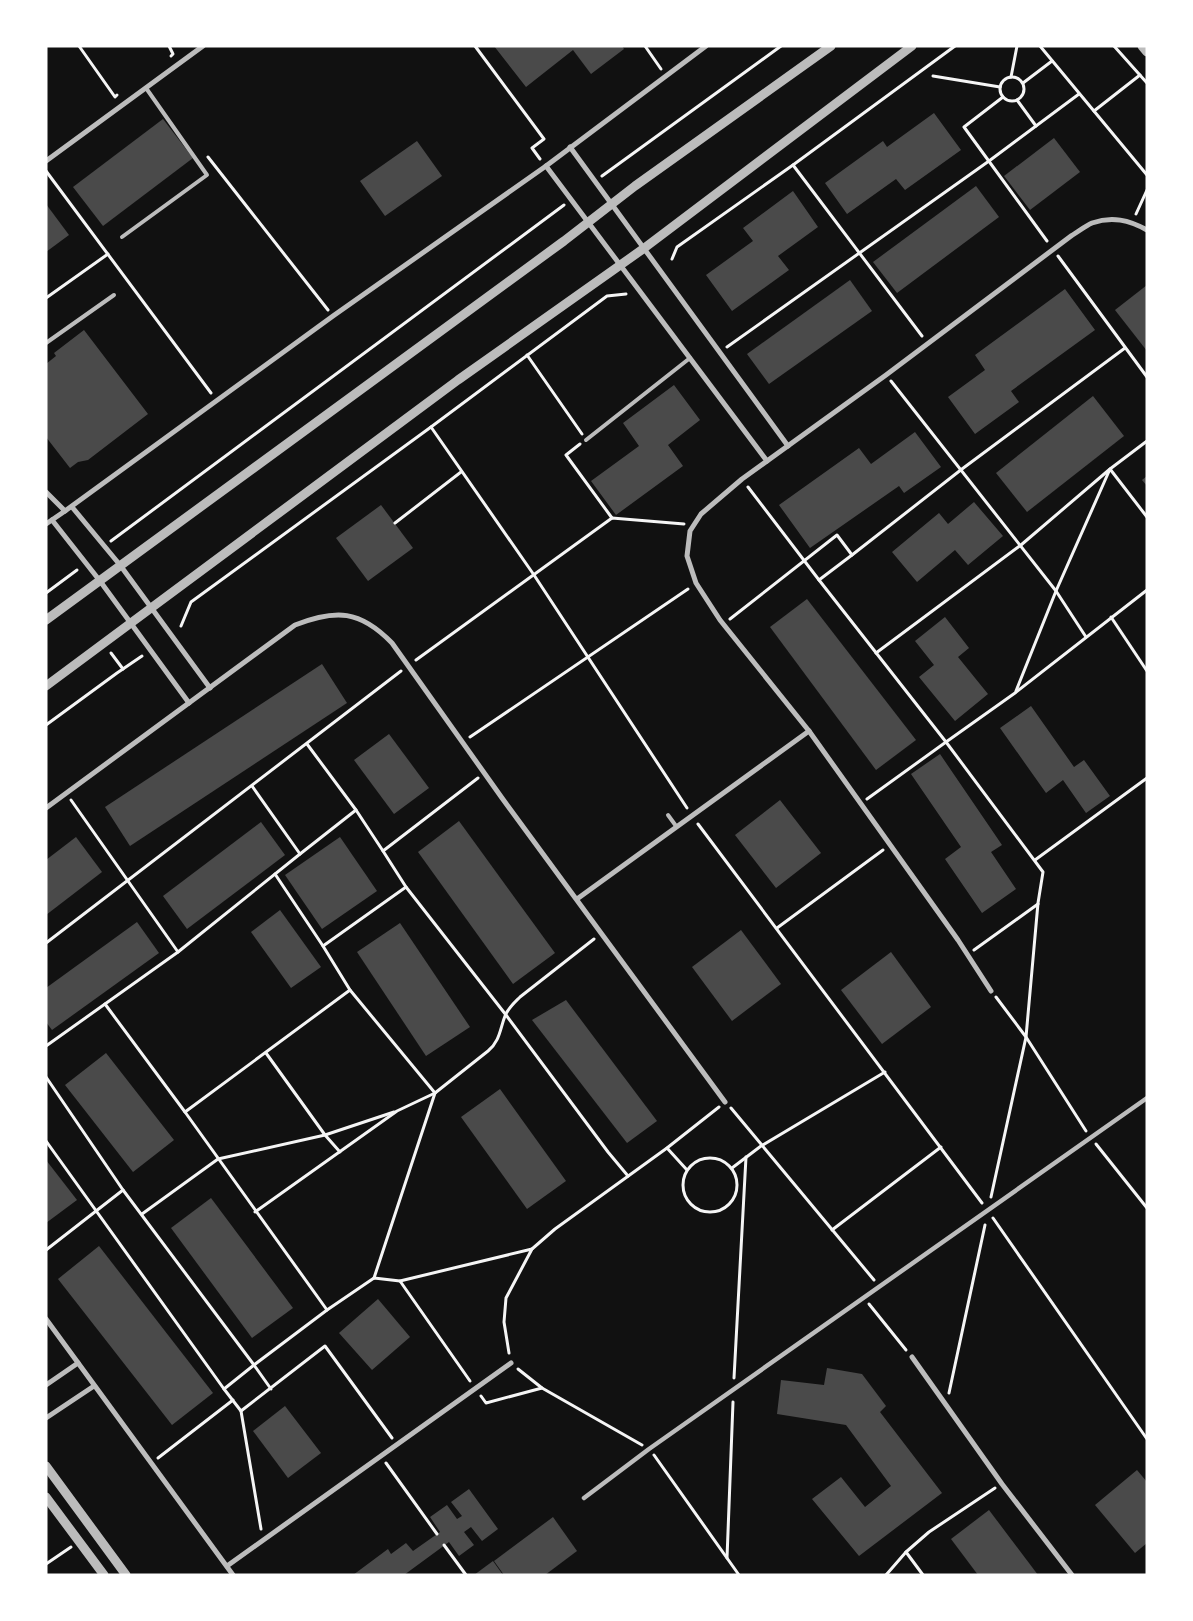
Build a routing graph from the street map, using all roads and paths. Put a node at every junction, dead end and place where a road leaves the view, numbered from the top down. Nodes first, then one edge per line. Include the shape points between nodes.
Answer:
1 (79, 46) edge
2 (169, 46) edge
3 (203, 46) edge
4 (474, 46) edge
5 (645, 46) edge
6 (706, 46) edge
7 (781, 46) edge
8 (831, 46) edge
9 (912, 46) edge
10 (955, 46) edge
11 (1017, 46) edge
12 (1040, 46) edge
13 (1114, 46) edge
14 (1142, 46) edge
15 (1147, 52) edge
16 (166, 59) dead end
17 (1052, 61) junction
18 (1140, 75) junction
19 (666, 76) junction
20 (933, 76) dead end
21 (1011, 77) junction
22 (1023, 83) junction
23 (1147, 83) edge
24 (1000, 87) junction
25 (146, 88) junction
26 (122, 91) dead end
27 (1079, 94) junction
28 (1003, 97) junction
29 (1017, 100) junction
30 (1094, 111) junction
31 (1036, 126) junction
32 (964, 127) dead end
33 (570, 147) junction
34 (205, 153) dead end
35 (46, 161) edge
36 (793, 165) junction
37 (546, 166) junction
38 (46, 171) edge
39 (1147, 175) edge
40 (602, 176) dead end
41 (1147, 190) edge
42 (564, 204) dead end
43 (611, 204) junction
44 (588, 221) junction
45 (1132, 222) junction
46 (1147, 230) edge
47 (122, 236) dead end
48 (644, 248) junction
49 (860, 253) junction
50 (108, 254) junction
51 (672, 259) dead end
52 (621, 265) junction
53 (114, 294) dead end
54 (626, 294) dead end
55 (46, 298) edge
56 (333, 316) junction
57 (46, 343) edge
58 (928, 344) junction
59 (1125, 348) dead end
60 (720, 352) junction
61 (527, 355) junction
62 (690, 358) junction
63 (886, 375) junction
64 (217, 400) junction
65 (431, 427) junction
66 (586, 440) junction
67 (1147, 441) edge
68 (788, 446) junction
69 (767, 461) junction
70 (1110, 469) junction
71 (962, 470) junction
72 (461, 472) junction
73 (742, 479) junction
74 (46, 492) edge
75 (72, 506) junction
76 (65, 511) junction
77 (1147, 517) edge
78 (612, 518) junction
79 (52, 520) junction
80 (395, 523) dead end
81 (46, 524) edge
82 (694, 525) junction
83 (108, 543) dead end
84 (1021, 545) junction
85 (852, 555) junction
86 (804, 560) junction
87 (120, 565) junction
88 (77, 570) dead end
89 (534, 575) junction
90 (819, 580) junction
91 (100, 581) junction
92 (696, 583) junction
93 (1147, 590) edge
94 (1056, 591) junction
95 (46, 592) edge
96 (151, 608) junction
97 (1111, 617) junction
98 (46, 620) edge
99 (131, 623) junction
100 (724, 624) junction
101 (181, 626) dead end
102 (1086, 637) junction
103 (111, 653) dead end
104 (876, 653) junction
105 (143, 656) dead end
106 (586, 656) junction
107 (408, 666) junction
108 (123, 669) junction
109 (1147, 671) edge
110 (46, 686) edge
111 (210, 688) junction
112 (1015, 693) junction
113 (189, 703) junction
114 (46, 725) edge
115 (809, 730) junction
116 (463, 741) junction
117 (946, 742) junction
118 (307, 744) junction
119 (484, 773) junction
120 (1147, 778) edge
121 (252, 786) junction
122 (66, 793) junction
123 (514, 802) dead end
124 (861, 803) junction
125 (508, 806) junction
126 (46, 808) edge
127 (356, 810) junction
128 (668, 815) dead end
129 (692, 815) junction
130 (676, 826) junction
131 (890, 845) junction
132 (383, 851) junction
133 (300, 854) junction
134 (1035, 860) junction
135 (275, 874) junction
136 (129, 880) junction
137 (406, 887) junction
138 (578, 899) junction
139 (1038, 903) junction
140 (776, 928) junction
141 (602, 933) junction
142 (46, 943) edge
143 (324, 946) junction
144 (178, 952) junction
145 (968, 955) junction
146 (350, 990) junction
147 (991, 991) joint
148 (105, 1004) junction
149 (506, 1015) junction
150 (1026, 1037) junction
151 (46, 1046) edge
152 (266, 1053) junction
153 (885, 1072) junction
154 (46, 1077) edge
155 (435, 1093) junction
156 (1147, 1098) edge
157 (726, 1102) junction
158 (397, 1111) junction
159 (185, 1112) junction
160 (325, 1135) junction
161 (1090, 1138) junction
162 (46, 1141) edge
163 (761, 1146) junction
164 (941, 1147) junction
165 (667, 1148) junction
166 (340, 1152) junction
167 (746, 1157) junction
168 (218, 1159) junction
169 (732, 1168) junction
170 (687, 1170) junction
171 (628, 1176) junction
172 (123, 1190) junction
173 (1147, 1208) edge
174 (988, 1210) junction
175 (96, 1211) junction
176 (255, 1212) junction
177 (142, 1214) junction
178 (832, 1230) junction
179 (532, 1249) junction
180 (46, 1250) edge
181 (374, 1278) junction
182 (400, 1281) junction
183 (880, 1286) junction
184 (864, 1297) junction
185 (327, 1310) junction
186 (46, 1319) edge
187 (912, 1357) joint
188 (78, 1363) junction
189 (511, 1363) junction
190 (254, 1366) junction
191 (46, 1385) edge
192 (94, 1386) junction
193 (476, 1388) junction
194 (542, 1388) junction
195 (224, 1389) junction
196 (271, 1389) junction
197 (733, 1390) junction
198 (233, 1400) junction
199 (946, 1406) junction
200 (241, 1411) junction
201 (46, 1418) edge
202 (1147, 1439) edge
203 (397, 1445) junction
204 (649, 1449) junction
205 (381, 1456) junction
206 (151, 1463) junction
207 (46, 1466) edge
208 (1002, 1484) junction
209 (46, 1497) edge
210 (584, 1498) dead end
211 (437, 1534) dead end
212 (263, 1541) junction
213 (444, 1545) dead end
214 (71, 1547) dead end
215 (906, 1552) junction
216 (727, 1558) junction
217 (46, 1564) edge
218 (227, 1566) junction
219 (104, 1575) edge
220 (126, 1575) edge
221 (233, 1575) edge
222 (466, 1575) edge
223 (739, 1575) edge
224 (886, 1575) edge
225 (923, 1575) edge
226 (1072, 1575) edge

1 - 26 path via 115,96
2 - 16 path via 173,54
3 - 25 street
4 - 37 path via 544,139 532,148
5 - 19 path
6 - 19 street
7 - 40 path
8 - 43 street
9 - 48 street
10 - 36 path
11 - 21 path
12 - 17 path
13 - 18 path
14 - 15 street
17 - 22 path
17 - 27 path
18 - 23 path
18 - 30 path
19 - 33 street
20 - 24 path
21 - 22 path
21 - 24 path
22 - 29 path via 1024,92
24 - 28 path
25 - 35 street
25 - 47 lane via 207,175
27 - 30 path
27 - 31 path
28 - 29 path
28 - 32 path
29 - 31 path
30 - 39 path
31 - 49 path
33 - 37 street
33 - 43 street
34 - 56 path
36 - 49 path
36 - 51 path via 677,247
37 - 44 street
37 - 56 street
38 - 50 path
41 - 45 path
42 - 83 path
43 - 44 street
43 - 48 street
44 - 52 street
44 - 87 street
45 - 46 street
45 - 58 street via 1117,219 1092,223
48 - 52 street
48 - 60 street
49 - 58 path
49 - 60 path
50 - 55 path
50 - 64 path
52 - 62 street
52 - 96 street via 458,380
53 - 57 lane
54 - 61 path via 607,296
56 - 64 street
58 - 63 street
59 - 71 path
60 - 68 street
61 - 65 path
61 - 66 path
62 - 66 lane
62 - 69 street
63 - 68 street
63 - 71 path
64 - 75 street
65 - 72 path
65 - 101 path via 191,602
66 - 78 path via 566,454
67 - 70 path
68 - 69 street
69 - 73 street
70 - 77 path
70 - 84 path
70 - 94 path
71 - 84 path
71 - 85 path
72 - 80 path
72 - 89 path
73 - 82 street via 701,514
73 - 86 path
74 - 76 street
75 - 76 street
75 - 87 street
76 - 79 street
78 - 82 path
78 - 89 path
79 - 81 street
79 - 91 street
82 - 92 street via 690,531 687,556
84 - 94 path
84 - 104 path
85 - 86 path via 837,535
85 - 90 path
86 - 90 path
86 - 100 path
87 - 91 street
87 - 96 street
88 - 95 path
89 - 106 path
89 - 107 path
90 - 104 path
91 - 98 street
91 - 99 street
92 - 100 street
92 - 106 path
93 - 97 path
94 - 102 path
94 - 112 path
96 - 99 street
96 - 111 street
97 - 102 path
97 - 109 path
99 - 110 street
99 - 113 street
100 - 115 street
102 - 112 path
103 - 108 path
104 - 117 path
105 - 108 path
106 - 116 path
106 - 129 path
107 - 111 street via 381,632 348,615 332,614 295,625
107 - 116 street
107 - 118 path
108 - 114 path
111 - 113 street
112 - 117 path
113 - 122 street
115 - 124 street
115 - 129 street
116 - 119 street
117 - 124 path
117 - 134 path
118 - 121 path
118 - 127 path
119 - 125 street
119 - 132 path
120 - 134 path
121 - 133 path
121 - 136 path
122 - 126 street
122 - 136 path
123 - 125 lane
124 - 131 street
125 - 138 street
127 - 132 path
127 - 133 path
128 - 130 lane
129 - 130 street
129 - 140 path
130 - 138 street
131 - 140 path
131 - 145 street
132 - 137 path
133 - 135 path
134 - 139 path via 1043,872
135 - 143 path
135 - 144 path
136 - 142 path
136 - 144 path
137 - 143 path
137 - 149 path
138 - 141 street
139 - 145 path
139 - 150 path
140 - 153 path
141 - 149 path via 520,996
141 - 157 street
143 - 146 path
144 - 148 path
145 - 147 street
146 - 152 path
146 - 155 path
147 - 150 path
148 - 151 path
148 - 159 path
149 - 155 path via 494,1045
149 - 171 path
150 - 161 path
150 - 174 path
152 - 159 path
152 - 160 path
153 - 163 path
153 - 164 path
154 - 172 path
155 - 158 path
155 - 181 path
156 - 161 street
157 - 163 path
157 - 165 path
158 - 160 path
158 - 166 path
159 - 168 path
160 - 166 path
160 - 168 path
161 - 173 path
161 - 174 street
162 - 175 path
163 - 167 path
163 - 178 path
164 - 174 path
164 - 178 path
165 - 170 path
165 - 171 path
166 - 176 path
167 - 169 path
167 - 197 path
168 - 176 path
168 - 177 path
169 - 170 path via 717,1158 708,1157 693,1163
169 - 170 path via 736,1192 726,1206 710,1212 687,1200 683,1191
171 - 179 path
172 - 175 path
172 - 177 path
174 - 183 street
174 - 199 path
174 - 202 path
175 - 180 path
175 - 195 path
176 - 185 path
177 - 190 path
178 - 183 path
179 - 182 path
179 - 189 path via 506,1298 504,1322
181 - 182 path
181 - 185 path
182 - 193 path
183 - 184 street
184 - 187 path
184 - 197 street
185 - 190 path
186 - 188 street
187 - 199 street
188 - 191 street
188 - 192 street
189 - 193 street
189 - 194 path
190 - 195 path
190 - 196 path
192 - 201 street
192 - 206 street
193 - 194 path via 486,1403
193 - 203 street
194 - 204 path
195 - 198 path
196 - 200 path
196 - 203 path via 325,1346
197 - 204 street
197 - 216 path
198 - 200 path
198 - 206 path
199 - 208 street
200 - 212 path
203 - 205 street
204 - 210 street
204 - 216 path
205 - 211 path
205 - 212 street
206 - 218 street
207 - 220 street
208 - 215 path via 929,1532
208 - 226 street
209 - 219 street
212 - 218 street
213 - 222 path
214 - 217 path
215 - 224 path
215 - 225 path
216 - 223 path
218 - 221 street

